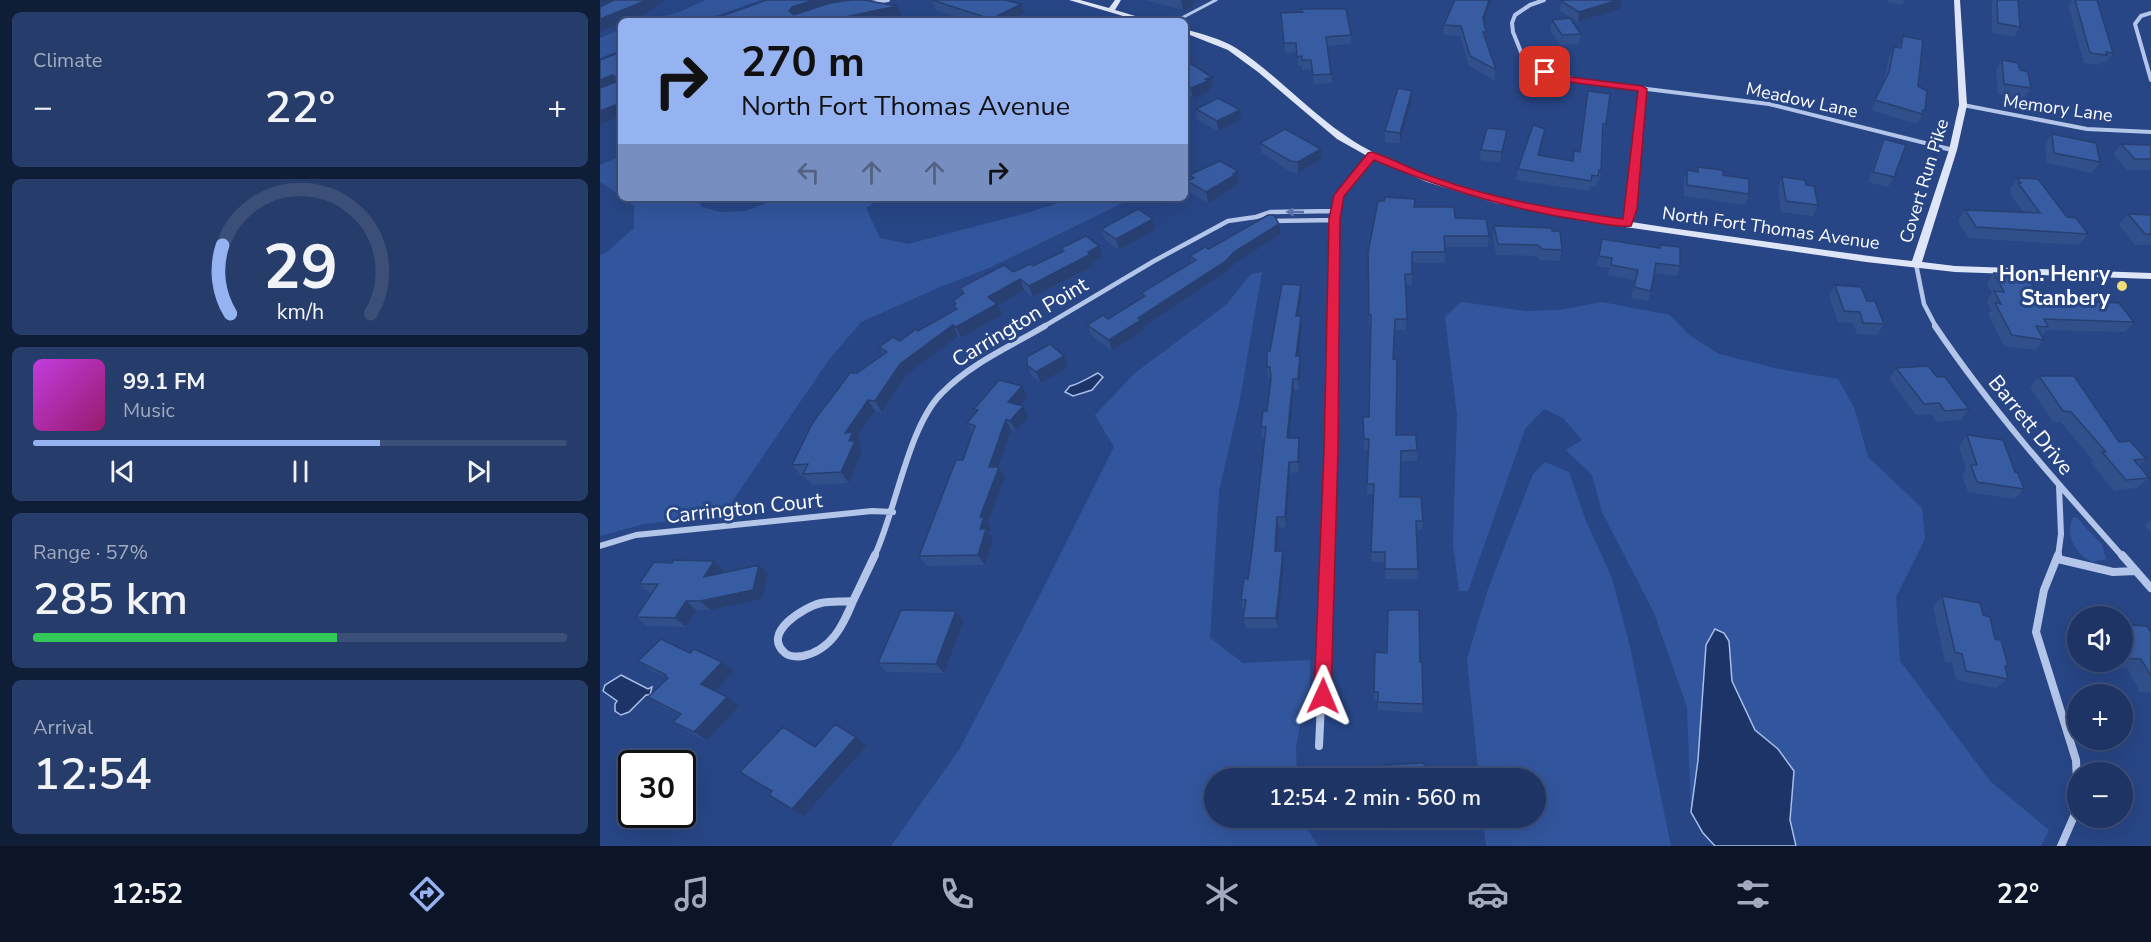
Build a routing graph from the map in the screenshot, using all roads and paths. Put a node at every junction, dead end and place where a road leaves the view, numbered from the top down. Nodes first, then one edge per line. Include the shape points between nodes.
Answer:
1 (888, 0) edge
2 (1072, 0) edge
3 (1118, 0) edge
4 (1216, 0) edge
5 (1544, 0) edge
6 (1957, 0) edge
7 (865, 4) edge
8 (1111, 10) junction
9 (2151, 13) edge
10 (1136, 18) edge
11 (1182, 18) edge
12 (1188, 32) edge
13 (2151, 80) edge
14 (1642, 89) junction
15 (1963, 105) junction
16 (2151, 132) edge
17 (1953, 150) junction
18 (1372, 155) junction
19 (1335, 211) junction
20 (1256, 217) junction
21 (1335, 219) junction
22 (1628, 223) junction
23 (1916, 264) junction
24 (2151, 276) edge
25 (2059, 486) junction
26 (893, 512) junction
27 (600, 546) edge
28 (2058, 559) junction
29 (2135, 571) junction
30 (2151, 588) edge
31 (853, 601) junction
32 (1320, 746) dead end
33 (2076, 762) edge
34 (2069, 828) edge
35 (2061, 846) edge

1 - 7 street
2 - 8 street
3 - 8 street
4 - 11 lane
5 - 14 street, Meadow Lane via 1520,11 1512,22 1518,50 1529,64 1569,80
6 - 15 street, Covert Run Pike
8 - 10 street
9 - 13 street via 2141,16 2135,24
12 - 18 street, North Fort Thomas Avenue via 1231,48 1340,137
14 - 17 street, Meadow Lane via 1795,110
14 - 22 street
15 - 16 street, Memory Lane via 2087,129
15 - 17 street, Covert Run Pike
17 - 23 street, Covert Run Pike
18 - 19 street via 1339,195
18 - 22 street, North Fort Thomas Avenue via 1431,180 1499,201 1545,212
19 -> 20 street, Carrington Point via 1270,212
19 - 21 street
20 - 21 street, Carrington Point via 1266,221
20 - 26 street, Carrington Point via 1228,221 1209,230 959,377 940,394 923,418
21 - 32 street
22 - 23 street, North Fort Thomas Avenue
23 - 24 street, North Fort Thomas Avenue via 1967,270
23 - 25 street, Barrett Drive via 1924,304 1932,321 1960,363
25 - 28 street
25 - 29 street, Barrett Drive
26 - 27 street, Carrington Court via 636,535
26 - 31 street, Carrington Point
28 - 29 street via 2113,572
28 - 33 street via 2044,590 2036,632
29 - 30 street, Barrett Drive
31 - 31 street, Carrington Point via 823,603 797,614 787,622 780,647 793,658 815,654 837,636
34 - 35 street

